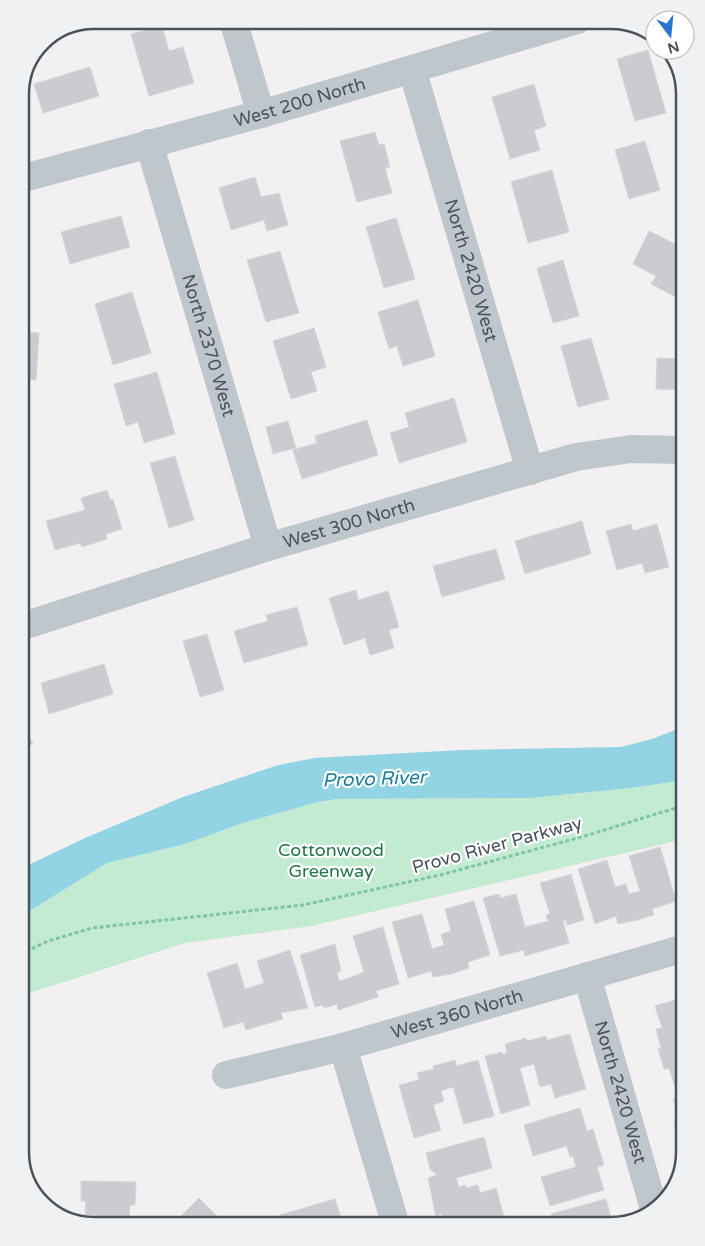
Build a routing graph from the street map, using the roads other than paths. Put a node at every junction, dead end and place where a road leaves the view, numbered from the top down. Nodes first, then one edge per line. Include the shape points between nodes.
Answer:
1 (236, 29) edge
2 (547, 29) edge
3 (412, 69) junction
4 (261, 114) junction
5 (149, 143) junction
6 (29, 176) edge
7 (676, 450) edge
8 (530, 471) junction
9 (268, 547) junction
10 (29, 624) edge
11 (676, 951) edge
12 (587, 976) junction
13 (343, 1047) junction
14 (226, 1075) dead end
15 (652, 1202) edge
16 (393, 1217) edge

1 - 4 street
2 - 3 street, West 200 North
3 - 4 street, West 200 North
3 - 8 street, North 2420 West
4 - 5 street, West 200 North
5 - 6 street, West 200 North
5 - 9 street, North 2370 West
7 - 8 street, West 300 North via 631,450 576,457
8 - 9 street, West 300 North
9 - 10 street, West 300 North
11 - 12 street, West 360 North
12 - 13 street, West 360 North
12 - 15 street, North 2420 West
13 - 14 street, West 360 North
13 - 16 street

